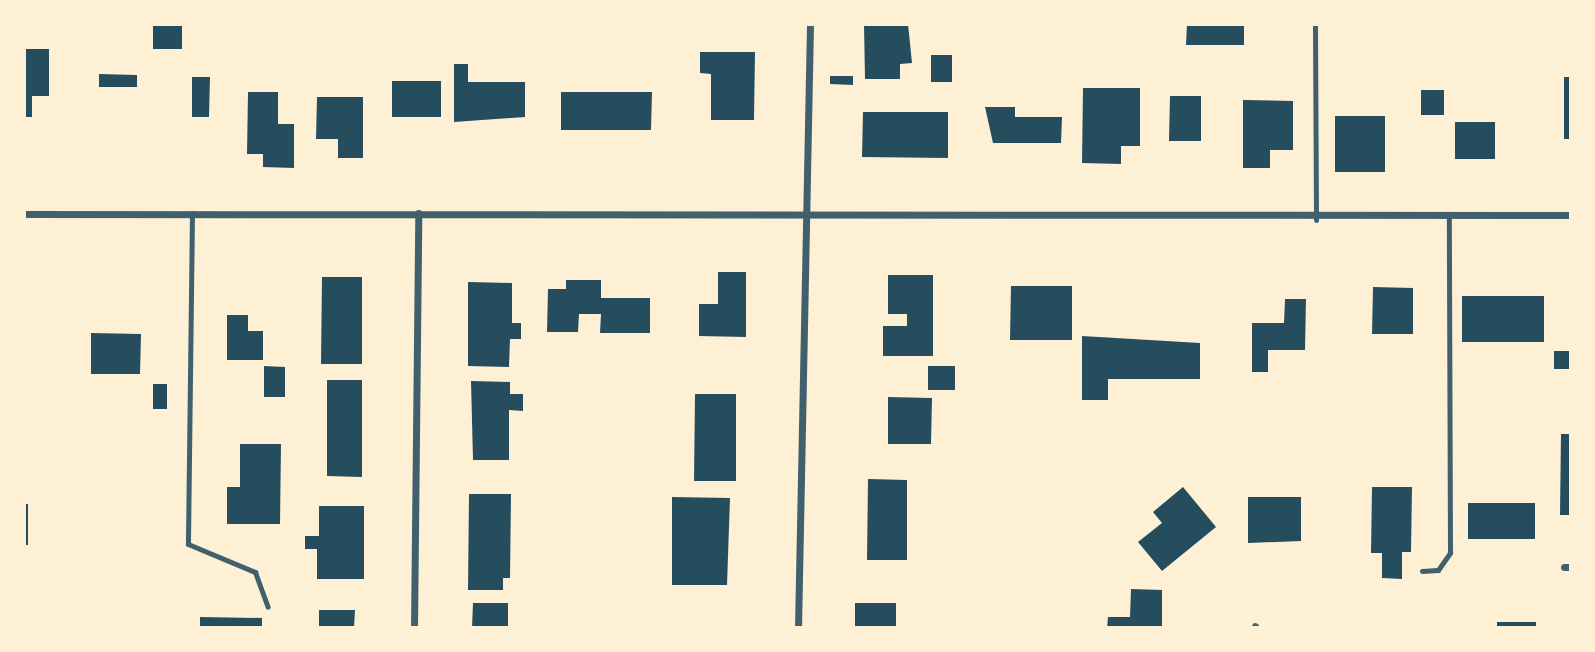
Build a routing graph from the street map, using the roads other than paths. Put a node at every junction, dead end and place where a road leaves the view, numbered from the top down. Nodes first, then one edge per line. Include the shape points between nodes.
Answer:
1 (810, 24) edge
2 (1315, 24) edge
3 (191, 213) junction
4 (418, 213) junction
5 (24, 214) edge
6 (1570, 215) edge
7 (807, 216) junction
8 (1449, 219) junction
9 (1316, 220) junction
10 (1422, 571) dead end
11 (268, 607) dead end
12 (414, 628) edge
13 (798, 628) edge

1 - 7 street
2 - 9 lane
3 - 4 street
3 - 5 street
3 - 11 lane via 188,544 255,572
4 - 7 street
4 - 12 street
6 - 8 street
7 - 9 street
7 - 13 street
8 - 9 street
8 - 10 lane via 1450,553 1438,570

